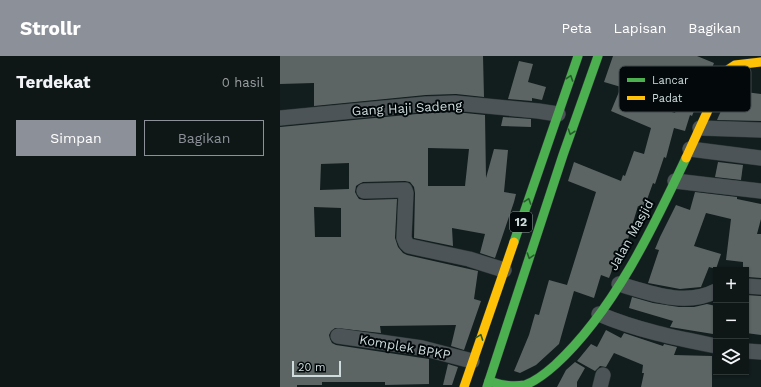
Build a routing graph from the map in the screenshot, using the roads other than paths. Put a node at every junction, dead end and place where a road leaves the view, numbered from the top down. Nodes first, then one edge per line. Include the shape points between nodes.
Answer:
1 (578, 56) edge
2 (598, 56) edge
3 (761, 62) edge
4 (735, 66) edge
5 (707, 112) edge
6 (558, 114) junction
7 (280, 118) edge
8 (700, 128) junction
9 (761, 130) edge
10 (690, 149) junction
11 (761, 158) edge
12 (675, 181) junction
13 (364, 191) dead end
14 (761, 191) edge
15 (504, 270) junction
16 (618, 284) junction
17 (749, 286) edge
18 (761, 287) edge
19 (713, 292) edge
20 (599, 314) junction
21 (338, 336) dead end
22 (713, 345) edge
23 (749, 351) edge
24 (761, 352) edge
25 (472, 361) junction
26 (488, 384) edge
27 (464, 387) edge

6 -> 1 main road, 12
2 -> 26 main road, 12
3 - 4 main road, Jalan Masjid
5 - 8 main road, Jalan Masjid
6 - 7 street, Gang Haji Sadeng via 448,103
15 -> 6 main road, 12
8 - 9 street
8 - 10 main road, Jalan Masjid
10 - 11 street
10 - 12 main road, Jalan Masjid
12 - 14 street
12 - 16 main road, Jalan Masjid
13 - 15 street via 405,190 404,238 409,246 469,259
25 -> 15 main road, 12
16 - 19 street via 654,294 687,299
16 - 20 main road, Jalan Masjid
17 - 18 street
20 - 22 street via 620,323
20 - 26 main road, Jalan Masjid via 576,344 541,377 523,385
21 - 25 street, Komplek BPKP via 422,348
23 - 24 street
25 - 27 main road, 12

